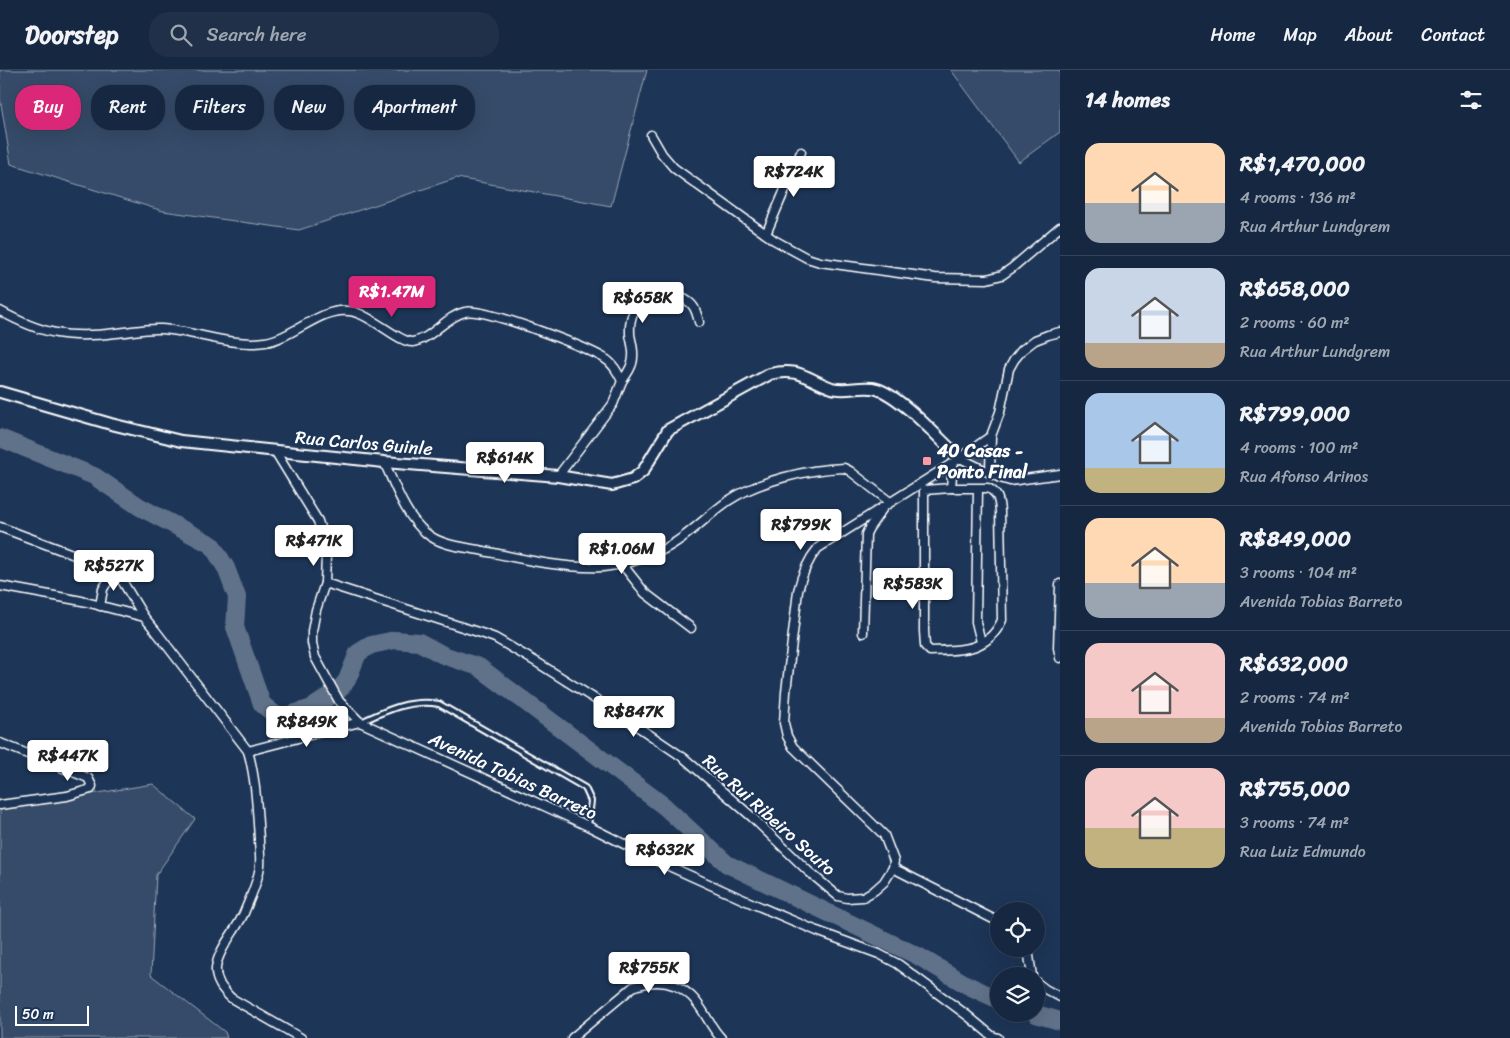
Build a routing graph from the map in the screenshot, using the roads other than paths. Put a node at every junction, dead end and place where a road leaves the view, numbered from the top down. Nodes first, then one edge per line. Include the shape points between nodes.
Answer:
1 (651, 135) dead end
2 (801, 152) dead end
3 (1060, 227) edge
4 (766, 234) junction
5 (0, 311) edge
6 (699, 322) dead end
7 (1060, 332) edge
8 (622, 382) junction
9 (0, 392) edge
10 (991, 436) junction
11 (275, 451) junction
12 (956, 460) junction
13 (384, 462) junction
14 (990, 472) junction
15 (1060, 474) edge
16 (558, 476) junction
17 (951, 488) junction
18 (978, 489) junction
19 (888, 503) junction
20 (0, 527) edge
21 (622, 564) junction
22 (113, 573) junction
23 (326, 584) junction
24 (1060, 584) edge
25 (0, 586) edge
26 (100, 606) junction
27 (144, 617) junction
28 (691, 628) dead end
29 (863, 633) dead end
30 (981, 642) junction
31 (1060, 658) edge
32 (360, 722) junction
33 (0, 743) edge
34 (248, 751) junction
35 (0, 805) edge
36 (588, 826) junction
37 (893, 868) junction
38 (990, 917) edge
39 (1045, 989) edge
40 (1060, 997) edge
41 (301, 1038) edge
42 (572, 1038) edge
43 (721, 1038) edge
44 (994, 1038) edge

1 - 4 street via 674,168
2 - 4 street
3 - 4 street via 1012,268 987,279 935,278 820,262 801,255
5 - 8 street via 24,324 58,334 86,337 161,329 266,342 331,313 349,311 366,316 404,340 413,342 458,314 474,311 510,321 606,359
6 - 8 street via 694,307 675,295 642,301 632,317 630,334 634,358
7 - 10 street via 1035,340 1014,360
8 - 16 street via 613,404
9 - 11 street, Rua Carlos Guinle via 181,440
10 - 12 street
10 - 14 street
11 - 13 street, Rua Carlos Guinle
11 - 23 street, Avenida Tobias Barreto via 318,521 326,555
12 - 14 street
12 - 16 street, Rua Carlos Guinle via 905,407 886,393 870,388 834,389 803,374 784,370 750,383 668,430 643,471 633,478 612,485
12 - 17 street
12 - 19 street
13 - 16 street, Rua Carlos Guinle
13 - 21 street via 413,519 426,534 435,538 450,544 532,560 577,566
14 - 15 street via 1010,481
17 - 18 street
17 - 30 street via 924,490 925,646 930,651 965,650
18 - 30 street via 976,612
18 - 30 street via 994,491 1000,511 1002,620 994,636
19 - 21 street via 844,468 790,476 743,492 672,545
19 - 29 street via 866,534
19 - 37 street via 818,548 808,560 798,591 784,723 793,747 884,835 894,861
20 - 22 street via 88,560
21 - 28 street via 645,593
22 - 26 street via 103,589
22 - 27 street via 121,579
23 - 32 street, Avenida Tobias Barreto via 314,620 315,657 339,701
23 - 37 street, Rua Rui Ribeiro Souto via 495,638 538,663 684,758 838,896 863,897 884,882
24 - 31 street
25 - 26 street
26 - 27 street
27 - 34 street
32 - 34 street
32 - 36 street, Avenida Tobias Barreto
32 - 36 lane via 405,704 440,704 585,788 592,801
33 - 35 street via 88,778 92,786 76,795
34 - 41 street via 254,772 260,866 239,925 216,968 218,980 231,998
36 - 44 street, Avenida Tobias Barreto via 742,899 879,954 898,964
37 - 38 street
39 - 40 street
42 - 43 street via 632,987 656,982 669,983 692,997

